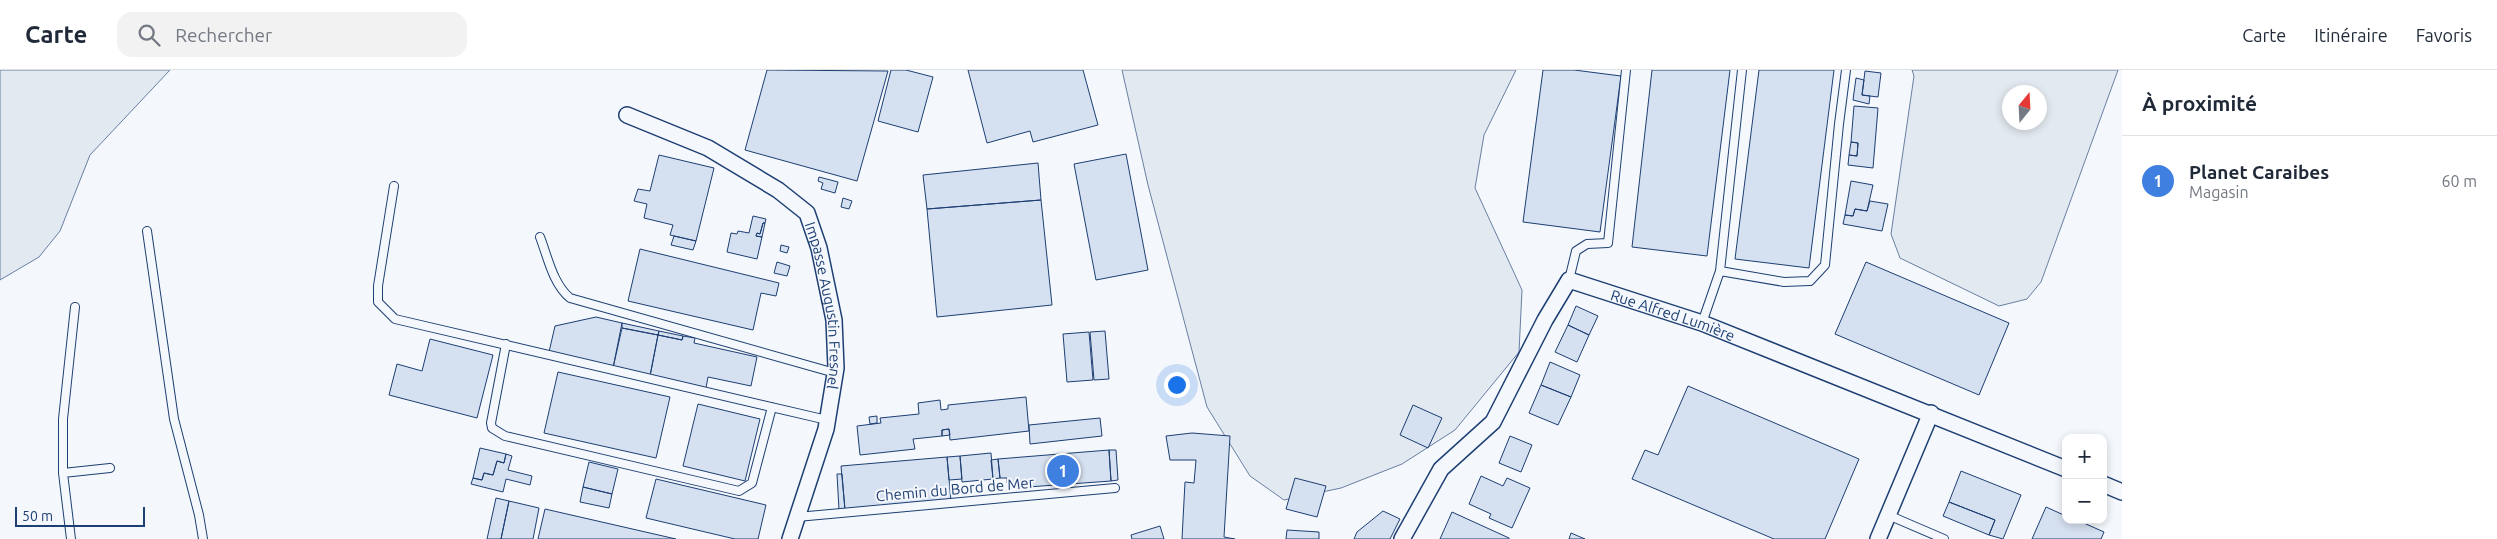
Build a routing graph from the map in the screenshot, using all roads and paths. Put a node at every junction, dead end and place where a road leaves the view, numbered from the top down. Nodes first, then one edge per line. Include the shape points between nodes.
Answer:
1 (1626, 70) edge
2 (1742, 70) edge
3 (1846, 70) edge
4 (628, 115) dead end
5 (394, 186) dead end
6 (148, 232) dead end
7 (540, 237) dead end
8 (1720, 271) junction
9 (1569, 280) junction
10 (75, 307) dead end
11 (1702, 323) junction
12 (506, 344) junction
13 (835, 373) junction
14 (772, 407) junction
15 (1931, 413) junction
16 (827, 420) junction
17 (2062, 467) edge
18 (110, 468) dead end
19 (63, 474) junction
20 (2107, 486) edge
21 (1116, 488) dead end
22 (2122, 492) edge
23 (1888, 515) junction
24 (797, 516) junction
25 (71, 539) edge
26 (203, 539) edge
27 (790, 539) edge
28 (1402, 539) edge
29 (1878, 539) edge
30 (1944, 539) edge

1 - 9 lane via 1608,243 1587,244 1576,251
2 - 8 lane
3 - 8 lane via 1825,265 1810,281 1784,282
4 - 13 street, Impasse Augustin Fresnel via 708,148 778,190 807,213 819,248 834,320
5 - 12 lane via 378,302 395,319
6 - 26 lane via 174,419
7 - 13 lane via 553,274 570,298
8 - 11 lane
9 - 11 street, Rue Alfred Lumière
9 - 28 street via 1545,320 1494,422 1441,469
10 - 19 lane via 63,419
11 - 15 street, Rue Alfred Lumière
12 - 14 lane
12 - 14 lane via 491,423 492,428 505,436 739,491 752,483
13 - 16 street, Impasse Augustin Fresnel
14 - 16 lane
15 - 17 street, Rue Alfred Lumière
15 - 23 street
16 - 24 street, Impasse Augustin Fresnel
18 - 19 lane
19 - 25 lane
20 - 22 street
21 - 24 lane, Chemin du Bord de Mer
23 - 29 street
23 - 30 lane
24 - 27 street, Impasse Augustin Fresnel

